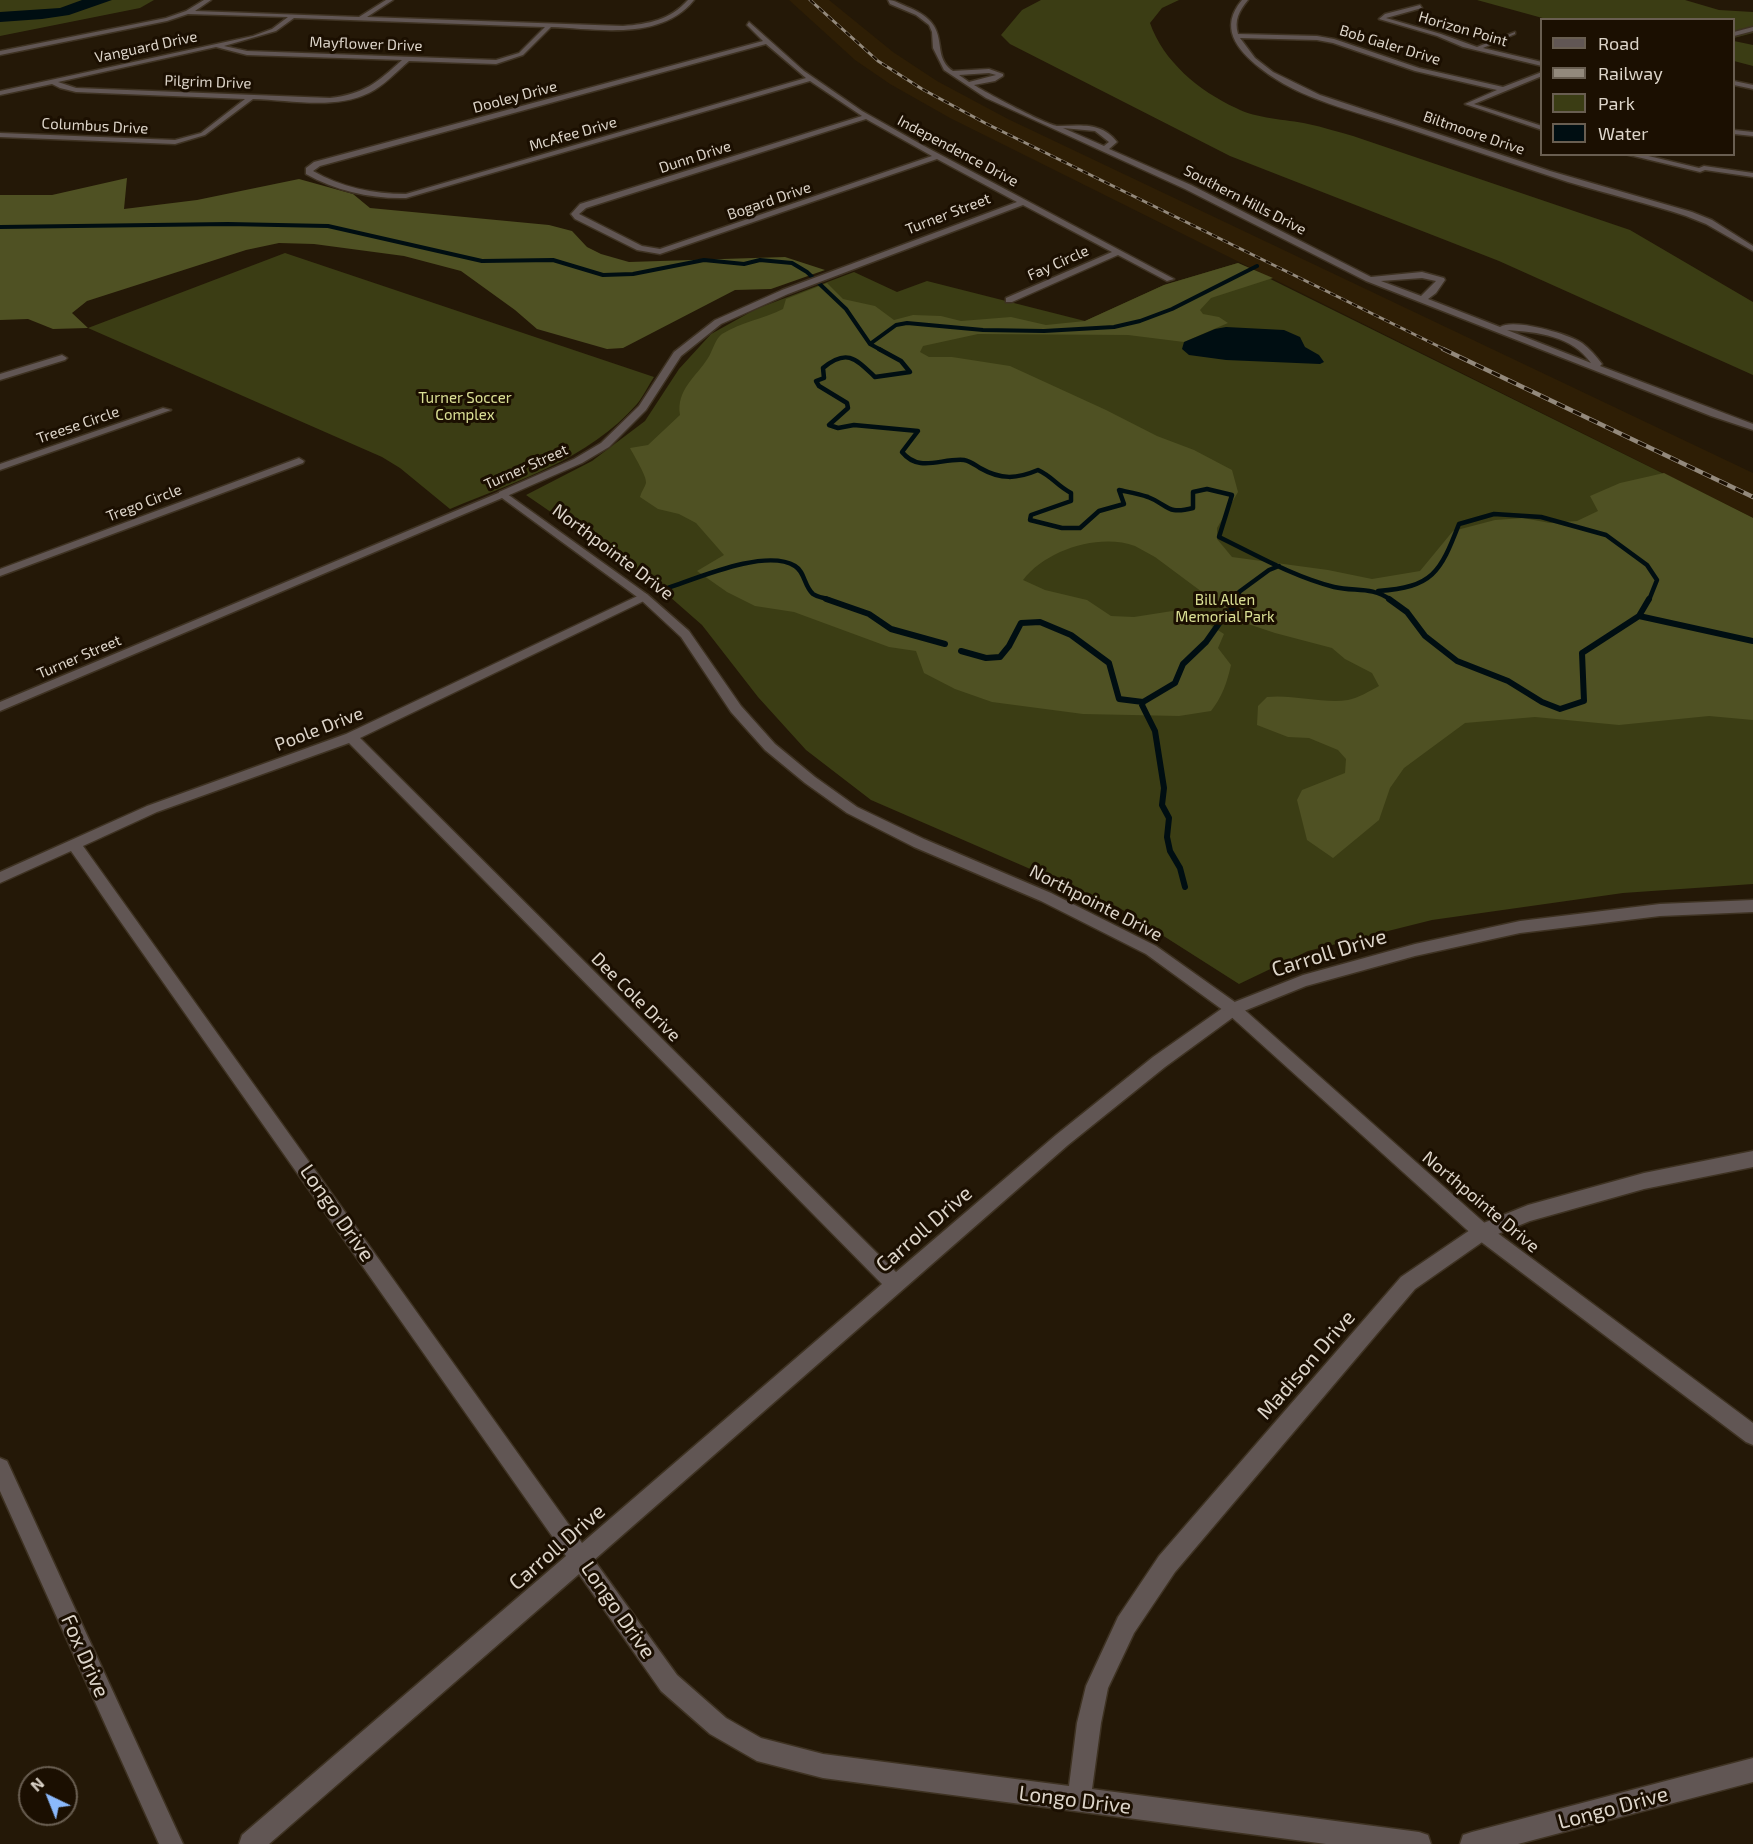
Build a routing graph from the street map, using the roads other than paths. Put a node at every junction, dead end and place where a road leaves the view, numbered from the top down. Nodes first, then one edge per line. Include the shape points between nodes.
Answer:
1 (208, 0) edge
2 (390, 0) edge
3 (691, 0) edge
4 (891, 0) edge
5 (1245, 0) edge
6 (1420, 7) dead end
7 (188, 12) junction
8 (292, 17) junction
9 (359, 19) junction
10 (749, 24) dead end
11 (549, 26) junction
12 (1753, 29) edge
13 (1513, 33) dead end
14 (1735, 34) edge
15 (1237, 39) junction
16 (767, 42) junction
17 (217, 46) junction
18 (1477, 49) junction
19 (0, 53) edge
20 (407, 59) junction
21 (1540, 64) edge
22 (952, 73) junction
23 (1540, 75) edge
24 (809, 79) junction
25 (52, 81) junction
26 (1735, 83) edge
27 (967, 84) junction
28 (1474, 84) junction
29 (1753, 87) edge
30 (1506, 90) junction
31 (0, 93) edge
32 (1498, 93) junction
33 (250, 97) junction
34 (866, 117) junction
35 (1055, 126) junction
36 (1540, 127) edge
37 (1735, 132) edge
38 (1753, 134) edge
39 (0, 135) edge
40 (1105, 149) junction
41 (1637, 156) edge
42 (937, 157) junction
43 (1753, 175) edge
44 (343, 186) joint
45 (1023, 202) junction
46 (610, 233) joint
47 (1753, 249) edge
48 (1118, 252) junction
49 (1170, 279) dead end
50 (1369, 279) junction
51 (1009, 300) dead end
52 (1421, 300) junction
53 (1491, 327) junction
54 (62, 358) dead end
55 (1595, 367) junction
56 (0, 377) edge
57 (166, 410) dead end
58 (1752, 427) edge
59 (300, 461) dead end
60 (0, 467) edge
61 (502, 494) junction
62 (0, 573) edge
63 (644, 597) junction
64 (0, 707) edge
65 (351, 737) junction
66 (73, 843) junction
67 (0, 878) edge
68 (1753, 906) edge
69 (1233, 1009) junction
70 (1753, 1160) edge
71 (1482, 1232) junction
72 (894, 1283) junction
73 (1753, 1435) edge
74 (0, 1468) edge
75 (580, 1557) junction
76 (1753, 1770) edge
77 (1079, 1801) junction
78 (171, 1844) edge
79 (251, 1844) edge
80 (1419, 1844) edge
81 (1472, 1844) edge

1 - 7 street
2 - 9 street
3 - 11 street via 677,16 652,24 623,28
4 - 22 street, Southern Hills Drive via 931,24 940,60
5 - 15 street via 1233,25
6 - 18 street, Horizon Point via 1387,15 1382,20
7 - 8 street
7 - 19 street
8 - 9 street
8 - 17 street, Vanguard Drive via 267,34
9 - 11 street
10 - 16 street, Independence Drive
11 - 20 street, Mayflower Drive via 515,58 484,62
12 - 14 street
13 - 18 street
15 - 28 street, Bob Galer Drive via 1334,41 1403,66
15 - 47 street, Biltmoore Drive via 1248,55 1272,74 1313,93 1556,175 1689,214
16 - 24 street, Independence Drive
16 - 44 street, Dooley Drive via 310,168 309,172 316,177
17 - 20 street, Mayflower Drive via 247,53
17 - 25 street, Vanguard Drive
18 - 21 street, Horizon Point
20 - 33 street, Pilgrim Drive via 363,95 330,100
22 - 27 street, Southern Hills Drive
22 - 27 street via 991,71 1002,75
23 - 30 street
24 - 34 street, Independence Drive
24 - 44 street, McAfee Drive via 412,195 393,197
25 - 31 street, Vanguard Drive
25 - 33 street, Pilgrim Drive via 76,90
26 - 29 street
27 - 35 street, Southern Hills Drive
28 - 30 street, Bob Galer Drive
28 - 32 street, Bob Galer Drive
30 - 32 street
32 - 36 street via 1468,104
33 - 39 street, Columbus Drive via 203,134 189,139 161,143
34 - 42 street, Independence Drive
34 - 46 street, Dunn Drive via 577,210 578,217
35 - 40 street, Southern Hills Drive
35 - 40 street, Southern Hills Drive via 1104,132 1113,142
37 - 38 street
40 - 50 street, Southern Hills Drive
41 - 43 street via 1700,170
42 - 45 street, Independence Drive
42 - 46 street, Bogard Drive via 670,250 650,252
45 - 48 street, Independence Drive
45 - 61 street, Turner Street via 732,314 677,354 643,408 605,444 578,461
48 - 49 street, Independence Drive
48 - 51 street, Fay Circle
50 - 52 street, Southern Hills Drive
50 - 52 street via 1422,275 1441,280
52 - 53 street, Southern Hills Drive
53 - 55 street, Southern Hills Drive
53 - 55 street, Southern Hills Drive via 1537,330 1564,338 1591,355
54 - 56 street
55 - 58 street, Southern Hills Drive
57 - 60 street, Treese Circle
59 - 62 street, Trego Circle
61 - 63 street, Northpointe Drive
61 - 64 street, Turner Street
63 - 65 street, Poole Drive
63 - 69 street, Northpointe Drive via 685,634 736,709 770,747 852,810 1099,922 1151,950
65 - 66 street, Poole Drive via 217,783
65 - 72 street, Dee Cole Drive
66 - 67 street, Poole Drive
66 - 75 street, Longo Drive
68 - 69 street, Carroll Drive via 1660,910 1520,927 1415,950 1303,981
69 - 71 street, Northpointe Drive
69 - 72 street, Carroll Drive via 1071,1133
70 - 71 street, Madison Drive via 1644,1181 1528,1213
71 - 73 street, Northpointe Drive
71 - 77 street, Madison Drive via 1408,1283 1167,1564 1126,1625 1097,1686
72 - 75 street, Carroll Drive
74 - 78 street, Fox Drive
75 - 77 street, Longo Drive via 669,1683 718,1726 757,1749 823,1766
75 - 79 street, Carroll Drive
76 - 81 street, Longo Drive
77 - 80 street, Longo Drive

